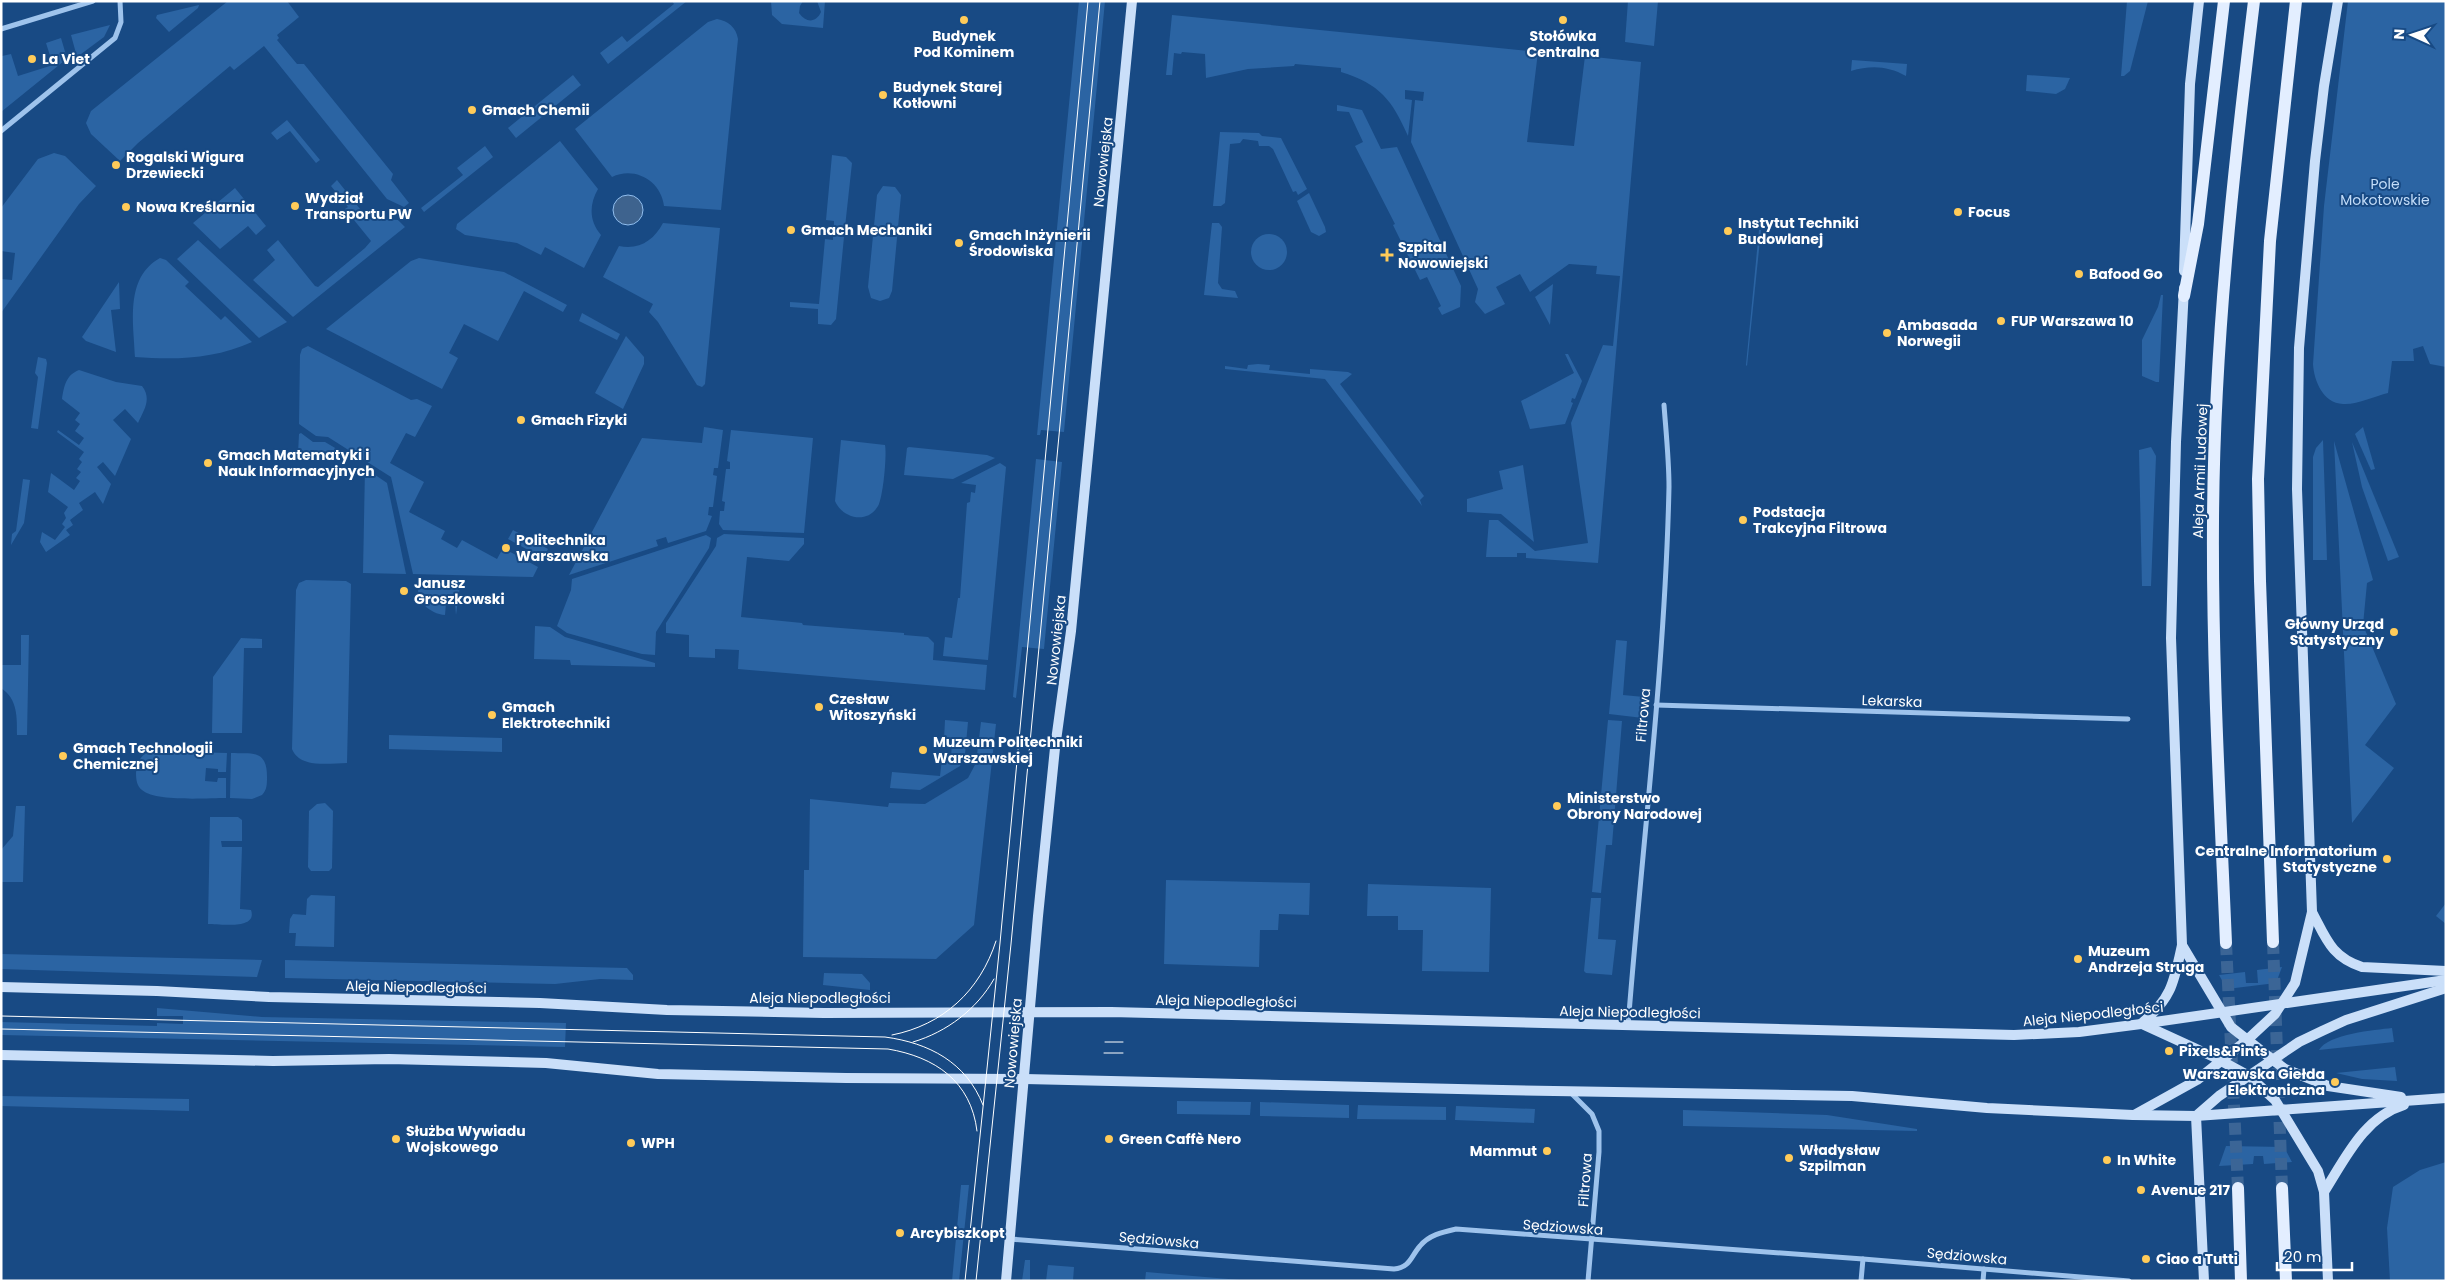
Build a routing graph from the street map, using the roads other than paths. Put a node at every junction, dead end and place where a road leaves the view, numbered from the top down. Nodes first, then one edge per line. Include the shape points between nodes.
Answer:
1 (93, 1) edge
2 (120, 1) edge
3 (1132, 1) edge
4 (2200, 1) edge
5 (2224, 1) edge
6 (2254, 1) edge
7 (2296, 1) edge
8 (2338, 1) edge
9 (1, 29) edge
10 (1, 131) edge
11 (2184, 296) junction
12 (1664, 404) dead end
13 (1656, 705) junction
14 (2128, 719) dead end
15 (2312, 912) junction
16 (2273, 942) tunnel mouth
17 (2226, 944) tunnel mouth
18 (2182, 945) junction
19 (2446, 971) edge
20 (2446, 980) edge
21 (1, 987) edge
22 (2446, 988) edge
23 (2282, 1004) junction
24 (2222, 1012) junction
25 (1030, 1013) junction
26 (2141, 1024) junction
27 (1628, 1026) junction
28 (2246, 1041) junction
29 (1, 1055) edge
30 (2221, 1060) junction
31 (2273, 1060) junction
32 (2249, 1076) junction
33 (1024, 1078) junction
34 (1569, 1091) junction
35 (2446, 1098) edge
36 (2419, 1100) junction
37 (2282, 1110) junction
38 (2133, 1115) junction
39 (2196, 1116) junction
40 (2238, 1188) tunnel mouth
41 (2282, 1188) tunnel mouth
42 (2324, 1192) junction
43 (1010, 1239) junction
44 (1592, 1240) junction
45 (1864, 1258) junction
46 (1984, 1269) junction
47 (1006, 1281) edge
48 (1588, 1281) edge
49 (1861, 1281) edge
50 (1983, 1281) edge
51 (2129, 1281) edge
52 (2204, 1281) edge
53 (2241, 1281) edge
54 (2286, 1281) edge
55 (2328, 1281) edge

1 - 9 street
2 - 10 street via 121,22 115,38
3 - 25 main road, Nowowiejska
4 - 11 main road via 2189,99
5 - 11 main road via 2198,224
6 - 17 main road, Aleja Armii Ludowej via 2223,280 2213,519 2214,639
7 - 16 main road via 2270,241 2258,480
8 - 15 main road via 2310,208 2298,386 2297,499
11 - 18 main road via 2171,638
12 - 13 street, Filtrowa via 1669,486
13 - 14 street, Lekarska
13 - 27 street, Filtrowa
15 - 19 main road via 2331,948 2349,963 2362,967
15 - 23 main road via 2295,983
18 - 24 main road
18 - 26 main road via 2169,994
20 - 23 main road, Aleja Niepodległości
21 - 25 main road, Aleja Niepodległości via 540,1003 659,1010
22 - 31 main road via 2330,1027 2299,1042
23 - 24 main road, Aleja Niepodległości
23 - 28 main road
24 - 26 main road, Aleja Niepodległości
24 - 28 main road via 2231,1027
25 - 27 main road, Aleja Niepodległości via 1276,1015
25 - 33 main road, Nowowiejska
26 - 27 main road, Aleja Niepodległości via 2079,1032 2014,1035
26 - 30 main road
28 - 30 main road
28 - 31 main road
29 - 33 main road via 273,1061 390,1059 536,1063 658,1074
30 - 32 main road
30 - 38 main road via 2197,1080
31 - 32 main road
31 - 36 main road via 2286,1069 2328,1086
32 - 37 main road via 2276,1100
32 - 39 main road
33 - 34 main road
33 - 43 main road, Nowowiejska
34 - 38 main road via 1852,1096 1987,1108
34 - 44 street, Filtrowa via 1592,1114 1599,1131
35 - 36 main road
36 - 37 main road
36 - 42 main road via 2393,1108 2374,1122 2349,1151
37 - 39 main road
37 - 42 main road via 2318,1171
38 - 39 main road
39 - 52 main road
40 - 53 main road
41 - 54 main road
42 - 55 main road
43 - 44 street, Sędziowska via 1386,1269 1401,1269 1433,1236 1456,1229
43 - 47 main road, Nowowiejska
44 - 45 street, Sędziowska
44 - 48 street, Filtrowa
45 - 46 street, Sędziowska
45 - 49 street
46 - 50 street
46 - 51 street, Sędziowska

